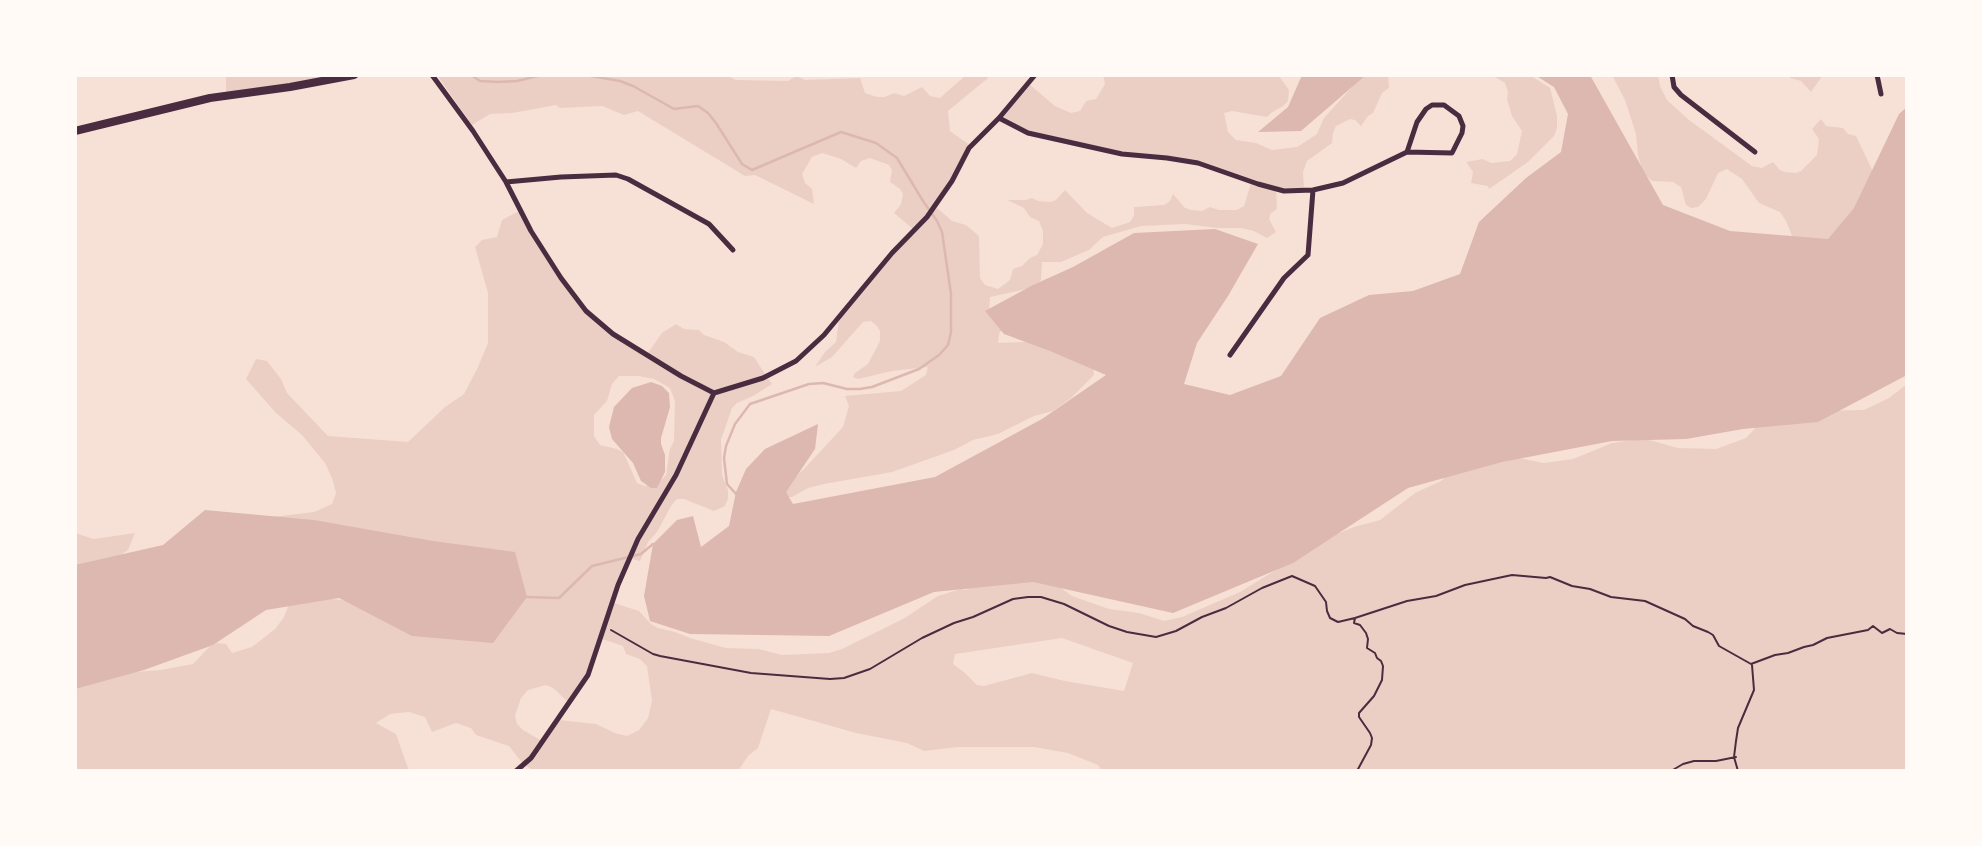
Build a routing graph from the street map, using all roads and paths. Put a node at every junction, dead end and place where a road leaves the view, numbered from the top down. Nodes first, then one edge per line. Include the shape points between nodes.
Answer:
1 (354, 75) edge
2 (432, 75) edge
3 (1035, 75) edge
4 (1672, 75) edge
5 (1877, 75) edge
6 (1881, 94) dead end
7 (999, 118) junction
8 (75, 131) edge
9 (1407, 152) junction
10 (1755, 152) dead end
11 (506, 182) junction
12 (1313, 190) junction
13 (733, 250) dead end
14 (1230, 355) dead end
15 (714, 393) junction
16 (1354, 618) junction
17 (605, 627) junction
18 (1907, 634) edge
19 (1751, 664) junction
20 (1735, 757) junction
21 (516, 771) edge
22 (1357, 771) edge
23 (1671, 771) edge
24 (1738, 771) edge

1 - 8 main road via 210,98
2 - 11 street
3 - 7 street
4 - 10 street via 1681,95
5 - 6 street
7 - 12 street via 1028,133 1122,154 1198,163 1284,191
7 - 15 street via 969,148 926,218 824,335 796,361
9 - 9 street via 1452,153 1463,125 1456,112 1439,104 1426,109
9 - 12 street via 1343,183
11 - 13 street via 616,174 709,224
11 - 15 street via 531,231 586,311 613,334
12 - 14 street via 1308,256 1284,278
15 - 17 street via 676,475 638,539
16 - 17 path via 1338,622 1328,616 1326,602 1315,586 1292,576 1156,637 1109,626 1041,597 1013,599 954,622 870,669 830,679 751,673 660,656
16 - 19 path via 1512,575 1550,577 1611,597 1655,604 1713,635 1719,646
16 - 22 path via 1366,633 1367,648 1383,666 1374,696 1359,713 1372,738
17 - 21 street via 588,675 531,758
18 - 19 path via 1890,629 1882,633 1873,626
19 - 20 path via 1754,690 1738,728
20 - 23 path via 1694,761
20 - 24 path

